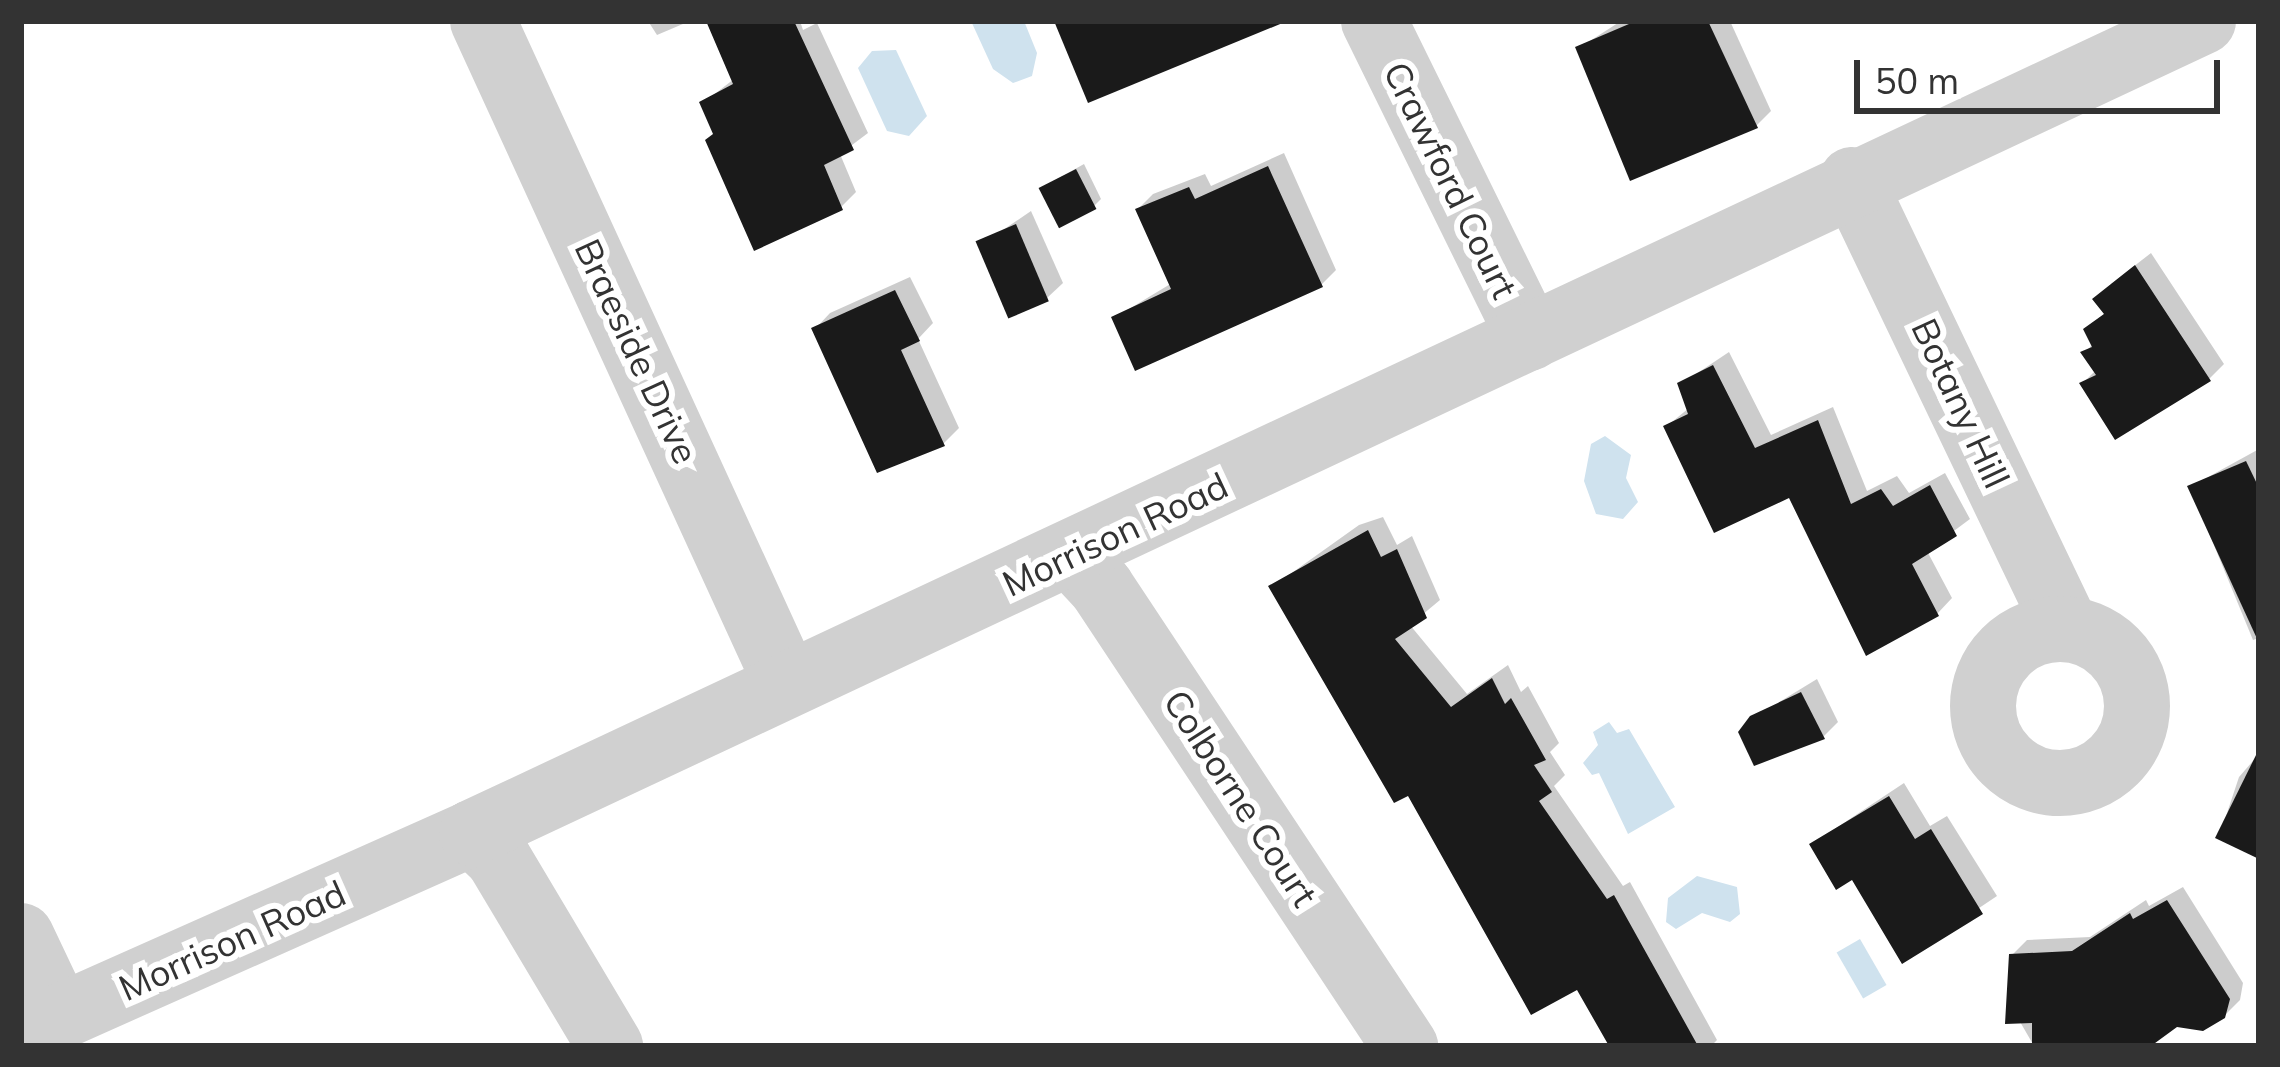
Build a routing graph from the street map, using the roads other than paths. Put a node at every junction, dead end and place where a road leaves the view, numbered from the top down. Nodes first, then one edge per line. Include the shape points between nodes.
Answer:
1 (483, 21) edge
2 (1374, 21) edge
3 (2203, 21) edge
4 (1852, 180) junction
5 (1530, 338) junction
6 (1071, 555) junction
7 (2067, 628) dead end
8 (787, 684) junction
9 (472, 833) junction
10 (21, 936) edge
11 (40, 1025) edge
12 (610, 1046) edge
13 (1405, 1046) edge

1 - 8 street, Braeside Drive
2 - 5 street, Crawford Court
3 - 4 street, Morrison Road
4 - 5 street, Morrison Road
4 - 7 street, Botany Hill
5 - 6 street, Morrison Road
6 - 8 street, Morrison Road
6 - 13 street, Colborne Court via 1101,587
8 - 9 street, Morrison Road
9 - 11 street, Morrison Road
9 - 12 street via 498,858
10 - 11 street

